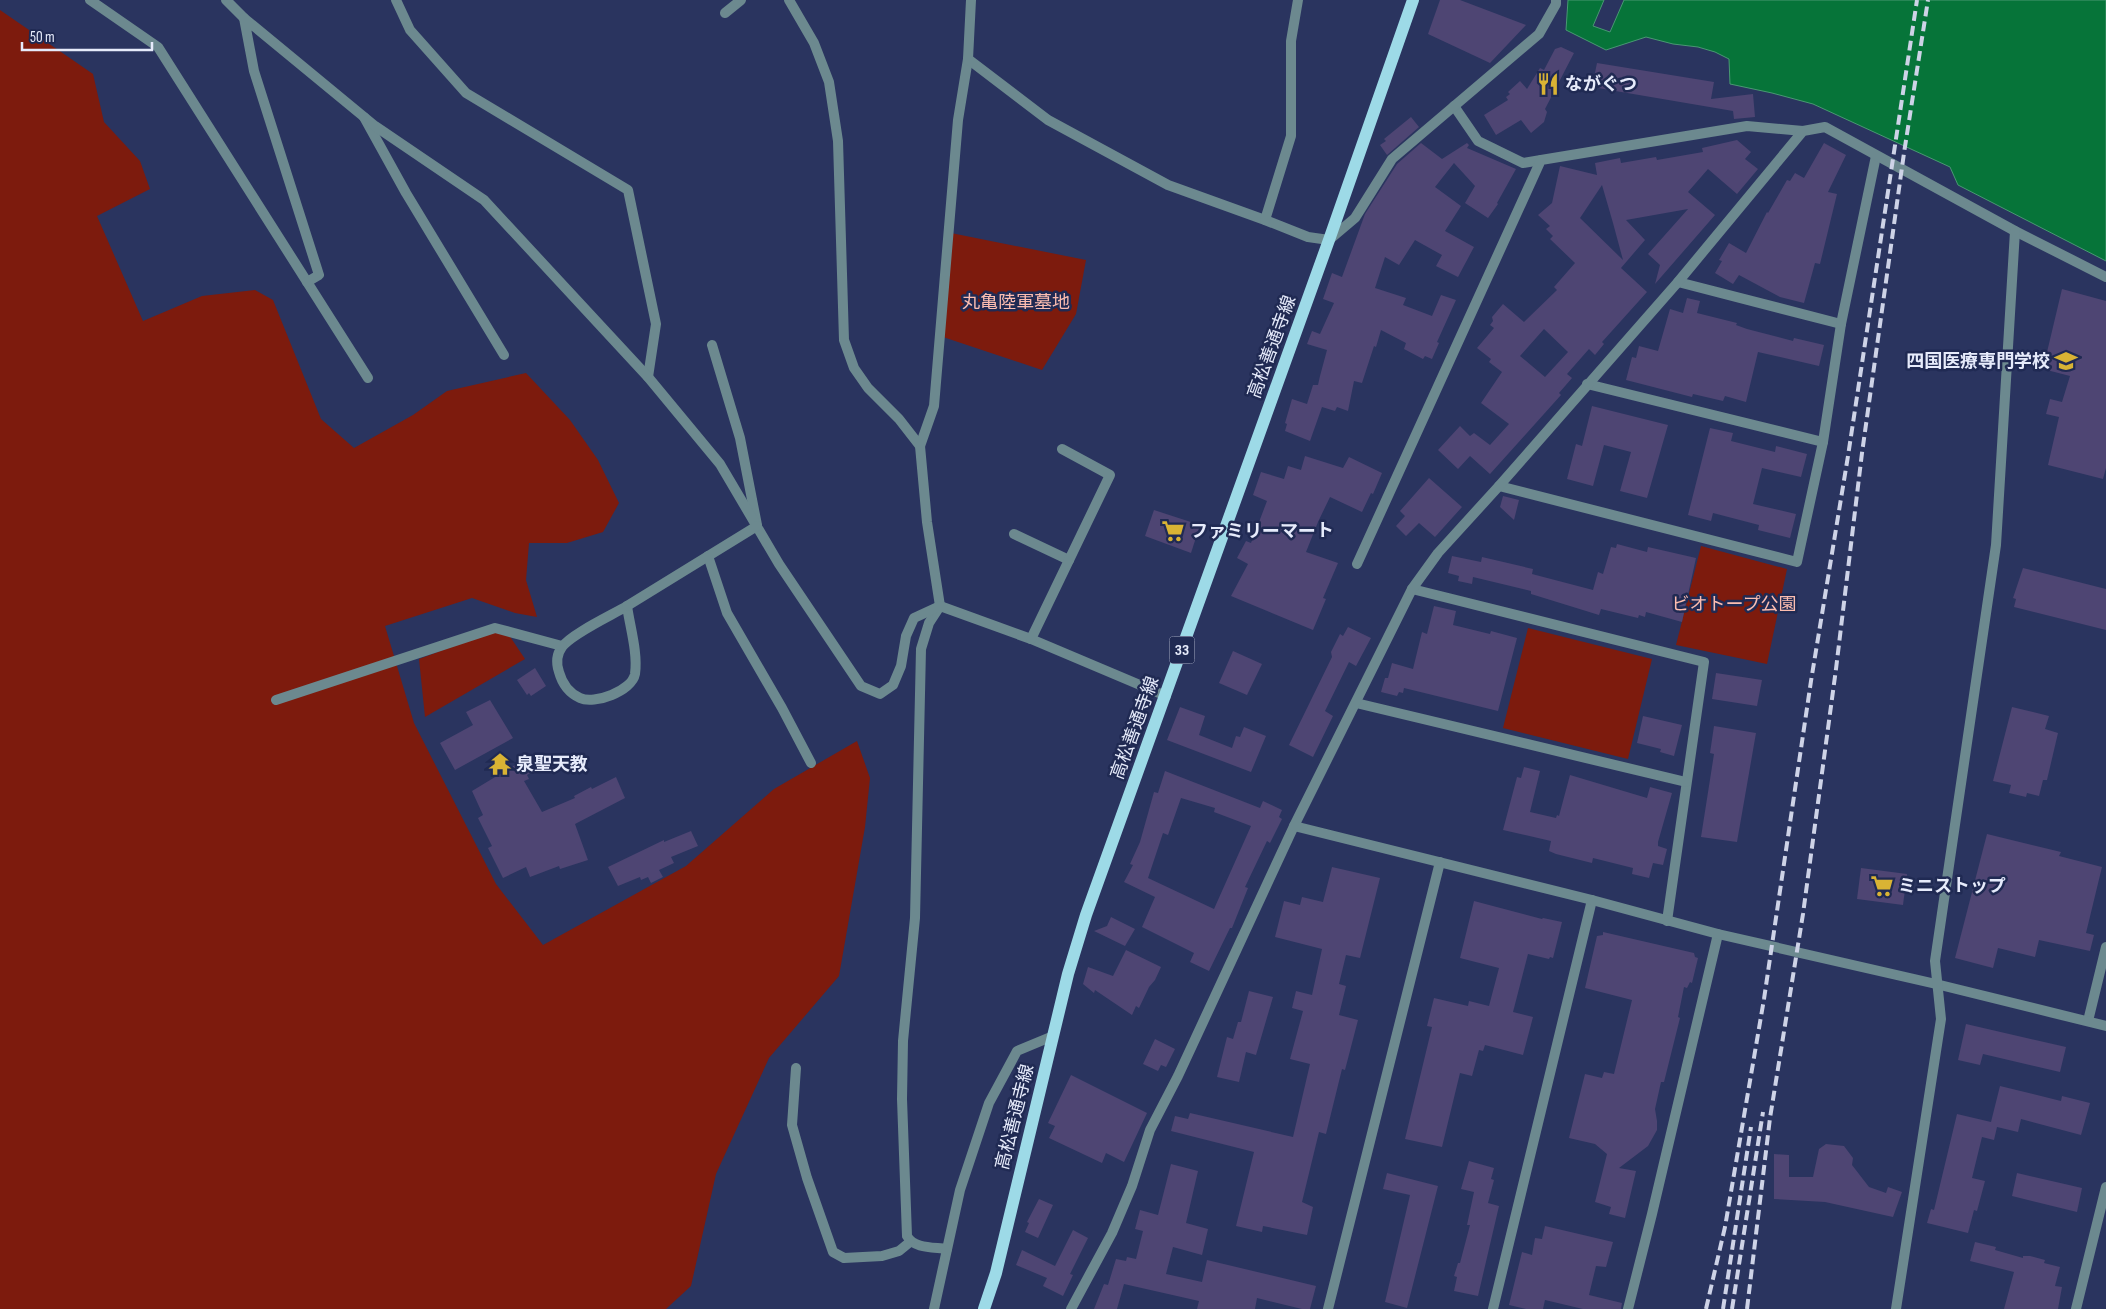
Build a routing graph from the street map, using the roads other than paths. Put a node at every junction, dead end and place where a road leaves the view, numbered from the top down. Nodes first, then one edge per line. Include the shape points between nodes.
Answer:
1 (90, 0) edge
2 (226, 0) edge
3 (396, 0) edge
4 (741, 0) edge
5 (789, 0) edge
6 (971, 0) edge
7 (1298, 0) edge
8 (1413, 0) edge
9 (1556, 0) edge
10 (725, 13) dead end
11 (244, 18) junction
12 (968, 59) junction
13 (1454, 106) junction
14 (364, 117) junction
15 (1803, 131) junction
16 (1876, 156) junction
17 (1541, 160) junction
18 (1265, 220) junction
19 (2015, 231) junction
20 (1329, 240) junction
21 (2106, 277) edge
22 (307, 282) junction
23 (1678, 282) junction
24 (1841, 324) junction
25 (712, 345) dead end
26 (504, 356) dead end
27 (648, 377) junction
28 (368, 378) dead end
29 (1587, 384) junction
30 (1823, 442) junction
31 (920, 446) junction
32 (1062, 449) dead end
33 (1500, 486) junction
34 (757, 526) junction
35 (1014, 534) dead end
36 (708, 556) junction
37 (1069, 560) junction
38 (1357, 564) dead end
39 (1412, 589) junction
40 (627, 606) junction
41 (940, 606) junction
42 (1031, 639) junction
43 (562, 646) junction
44 (1166, 696) junction
45 (276, 700) dead end
46 (1356, 703) junction
47 (811, 763) dead end
48 (1686, 782) junction
49 (1294, 826) junction
50 (1440, 862) junction
51 (1592, 900) junction
52 (1667, 921) junction
53 (1718, 934) junction
54 (2106, 947) edge
55 (1936, 984) junction
56 (2088, 1021) junction
57 (2106, 1026) edge
58 (1053, 1036) junction
59 (796, 1068) dead end
60 (2106, 1186) edge
61 (910, 1242) junction
62 (947, 1249) junction
63 (934, 1309) edge
64 (984, 1309) edge
65 (1071, 1309) edge
66 (1328, 1309) edge
67 (1493, 1309) edge
68 (1628, 1309) edge
69 (1896, 1309) edge
70 (2076, 1309) edge

1 - 22 street via 158,47
2 - 11 street
3 - 27 street via 410,30 466,93 628,190 656,324
4 - 10 street
5 - 31 street via 814,43 830,82 838,141 844,340 854,368 868,388
6 - 12 street
7 - 18 street via 1291,42 1291,136
8 - 20 main road, 高松善通寺線 / 33
9 - 13 street via 1538,34
11 - 14 street
11 - 22 street via 254,71 319,275
12 - 18 street via 1048,120 1168,186
12 - 31 street via 958,120 934,406
13 - 17 street via 1478,141 1524,163
13 - 20 street via 1392,159 1355,218
14 - 26 street
14 - 27 street via 484,200
15 - 16 street via 1825,127
15 - 17 street via 1747,126
15 - 23 street
16 - 19 street
16 - 24 street
17 - 38 street
18 - 20 street via 1308,237
19 - 21 street
19 - 55 street via 1996,545 1935,961
20 - 44 main road, 高松善通寺線 / 33
22 - 28 street
23 - 24 street
23 - 29 street
24 - 30 street
25 - 34 street via 740,438
27 - 34 street via 720,464
29 - 30 street
29 - 33 street
30 - 33 street via 1797,562
31 - 41 street
32 - 37 street via 1110,475
33 - 39 street via 1438,553
34 - 36 street
34 - 41 street via 850,670 861,686 870,691 880,694 893,685 914,618
35 - 37 street
36 - 40 street
36 - 47 street via 727,613
37 - 42 street
39 - 46 street
39 - 48 street via 1704,662
40 - 43 street
40 - 43 street via 635,676 626,687 611,696 581,699 568,690 560,675 556,660
41 - 42 street
41 - 61 street via 929,623 921,649 915,918 903,1041 906,1221
42 - 44 street
43 - 45 street via 494,628
44 - 58 main road, 高松善通寺線 / 33 via 1086,915
46 - 48 street
46 - 49 street
48 - 52 street
49 - 50 street
49 - 65 street via 1150,1130 1112,1233
50 - 51 street
50 - 66 street
51 - 52 street
51 - 67 street
52 - 53 street
53 - 55 street
53 - 68 street
54 - 56 street
55 - 56 street
55 - 69 street via 1940,1019
56 - 57 street
58 - 62 street via 1017,1051 989,1103 960,1190
58 - 64 main road, 高松善通寺線 / 33 via 996,1273
59 - 61 street via 792,1125 833,1252 844,1258 882,1256 899,1251
60 - 70 street
61 - 62 street
62 - 63 street

